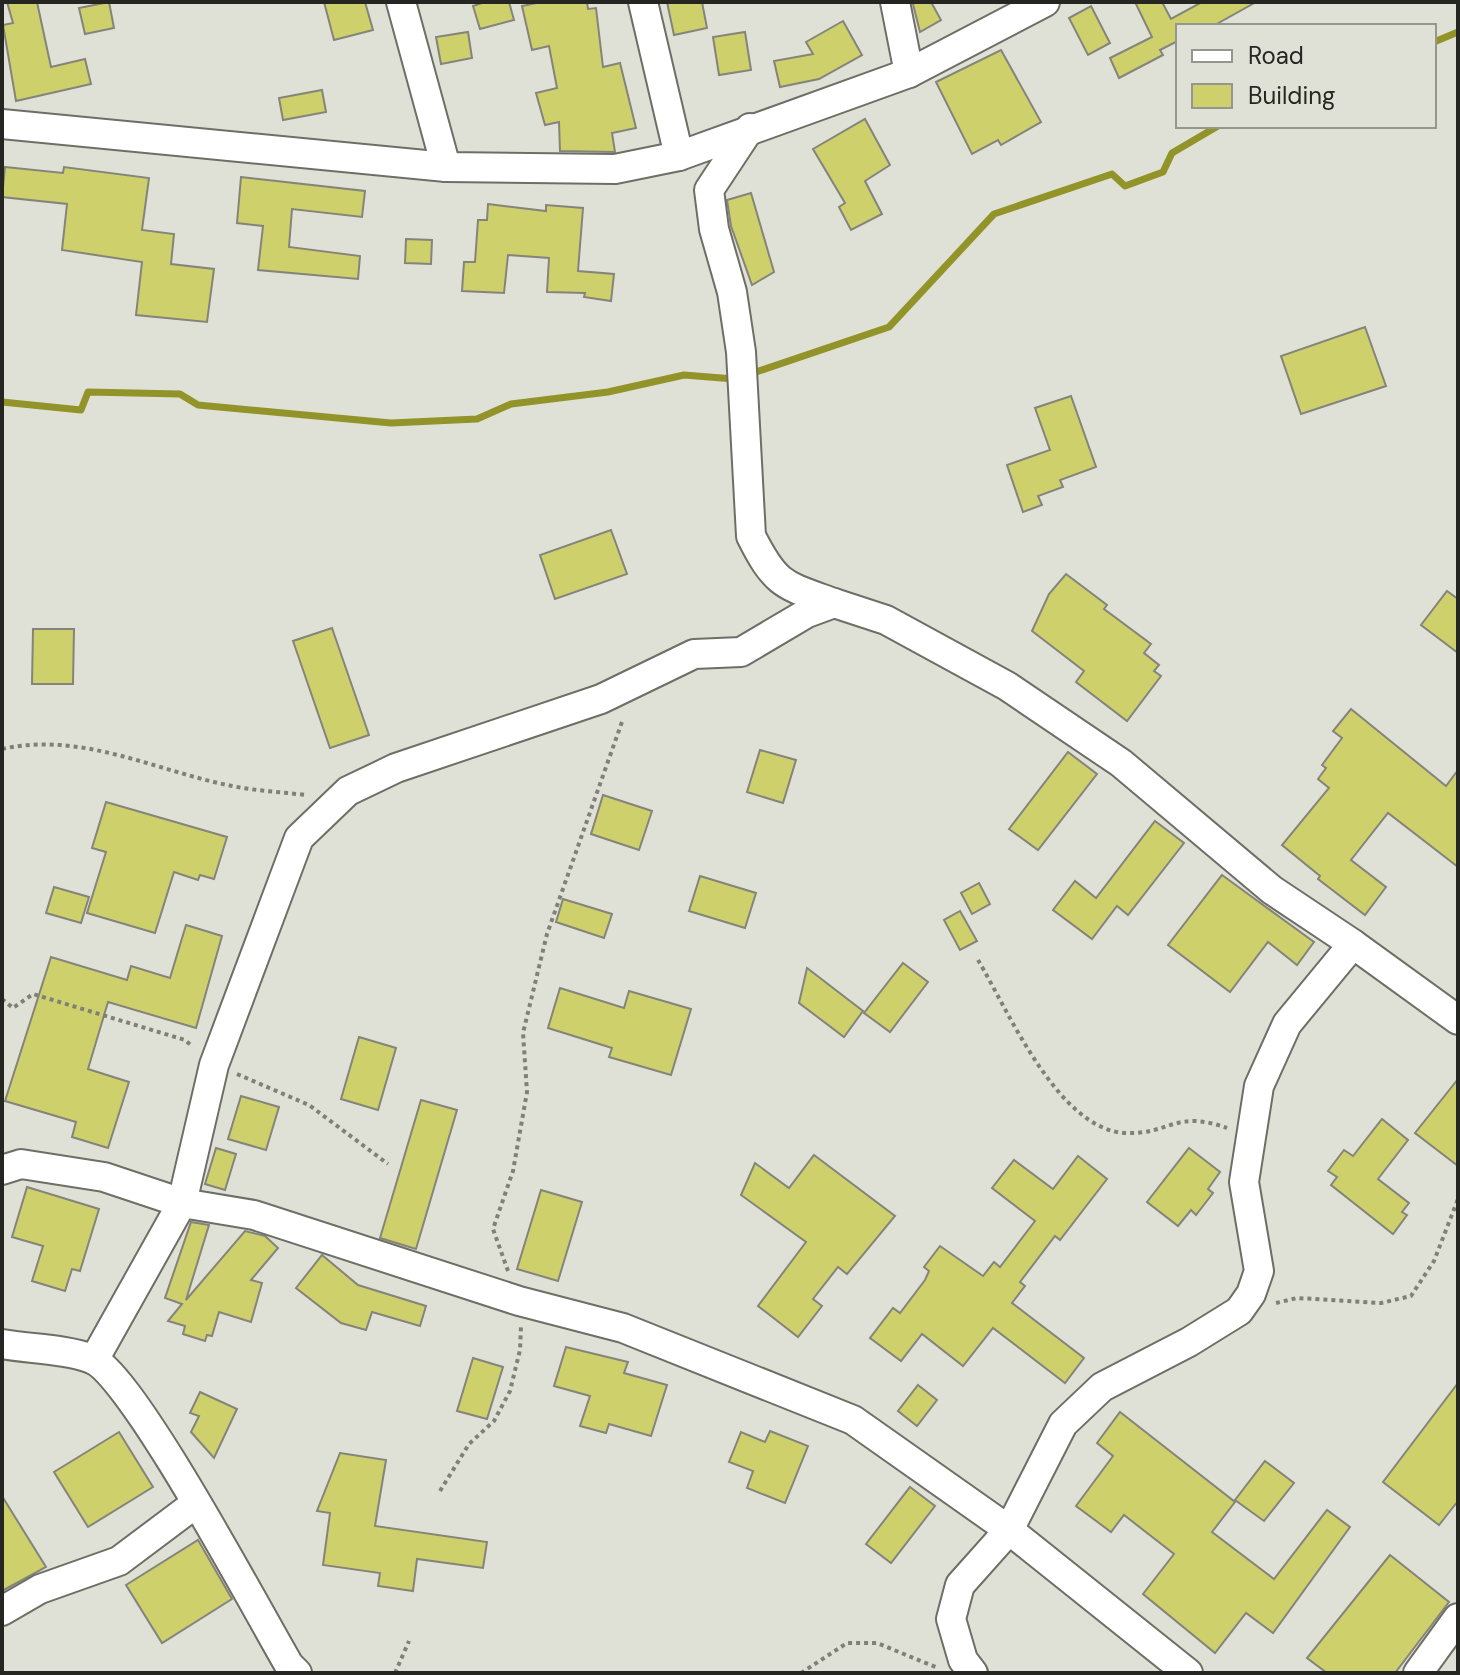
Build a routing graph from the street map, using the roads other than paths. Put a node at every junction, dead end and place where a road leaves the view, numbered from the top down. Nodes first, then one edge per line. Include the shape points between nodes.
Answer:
1 (401, 2) edge
2 (643, 2) edge
3 (895, 2) edge
4 (1045, 2) edge
5 (909, 73) junction
6 (2, 124) edge
7 (750, 128) junction
8 (679, 156) junction
9 (446, 167) junction
10 (834, 603) junction
11 (1353, 944) junction
12 (1458, 1020) edge
13 (2, 1170) edge
14 (182, 1203) junction
15 (2, 1344) edge
16 (94, 1360) junction
17 (195, 1504) junction
18 (1009, 1530) junction
19 (2, 1611) edge
20 (1458, 1618) edge
21 (288, 1670) edge
22 (973, 1673) edge
23 (1188, 1673) edge
24 (1418, 1673) edge

1 - 9 street
2 - 8 street
3 - 5 street
4 - 5 street
5 - 7 street
6 - 9 street
7 - 8 street
7 - 10 street via 709,190 741,352 751,536 784,585
8 - 9 street via 615,169
10 - 11 street via 886,620 1007,686 1121,763 1272,890
10 - 14 street via 741,652 694,654 601,699 396,768 348,791 299,838 214,1065
11 - 12 street
11 - 18 street via 1287,1024 1259,1086 1244,1182 1259,1271 1251,1294 1239,1311 1102,1387 1083,1403 1063,1424
13 - 14 street via 21,1164 104,1177
14 - 16 street
14 - 18 street via 254,1215 519,1301 623,1328 853,1420
15 - 16 street
16 - 17 street via 153,1428
17 - 19 street via 119,1561 40,1589
17 - 21 street
18 - 22 street via 960,1585 951,1619 963,1660
18 - 23 street
20 - 24 street

